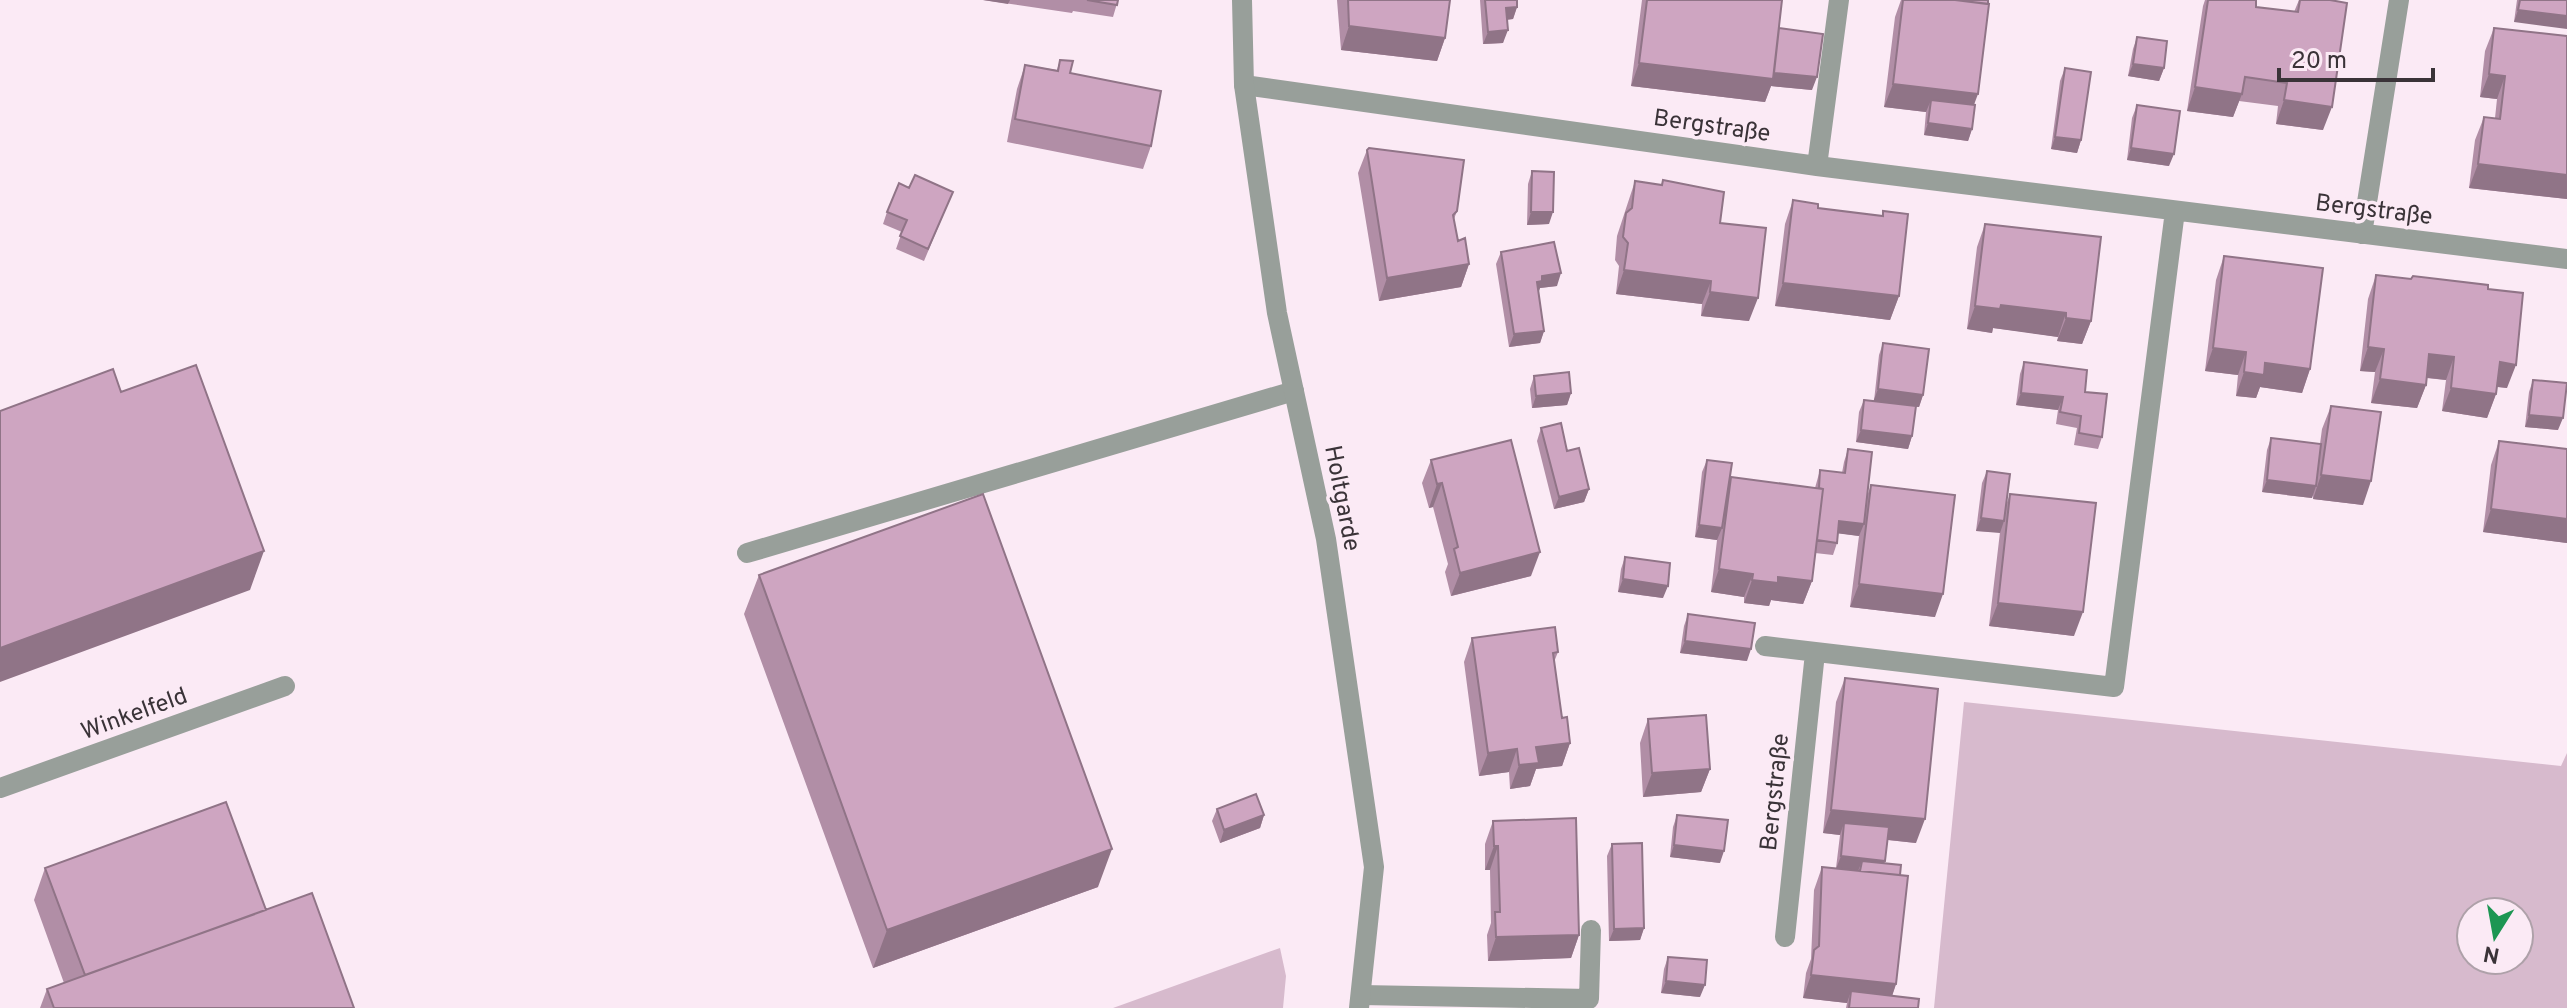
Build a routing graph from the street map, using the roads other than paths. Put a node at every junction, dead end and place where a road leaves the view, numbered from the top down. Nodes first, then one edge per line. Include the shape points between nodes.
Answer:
1 (1242, 0) edge
2 (1839, 0) edge
3 (2399, 0) edge
4 (1244, 85) junction
5 (1817, 166) junction
6 (2175, 211) junction
7 (2362, 234) junction
8 (2567, 259) edge
9 (1294, 391) junction
10 (747, 553) dead end
11 (1765, 646) dead end
12 (1815, 653) junction
13 (285, 686) dead end
14 (0, 788) edge
15 (1591, 930) dead end
16 (1785, 937) dead end
17 (1360, 1001) edge

1 - 4 street, Holtgarde
2 - 5 street
3 - 7 street
4 - 5 street, Bergstraße
4 - 9 street, Holtgarde via 1277,313
5 - 6 street, Bergstraße
6 - 7 street, Bergstraße
6 - 12 street via 2114,687
7 - 8 street, Bergstraße
9 - 10 street
9 - 17 street, Holtgarde via 1326,539 1374,867
11 - 12 street
12 - 16 street, Bergstraße
13 - 14 street, Winkelfeld
15 - 17 street via 1589,999

